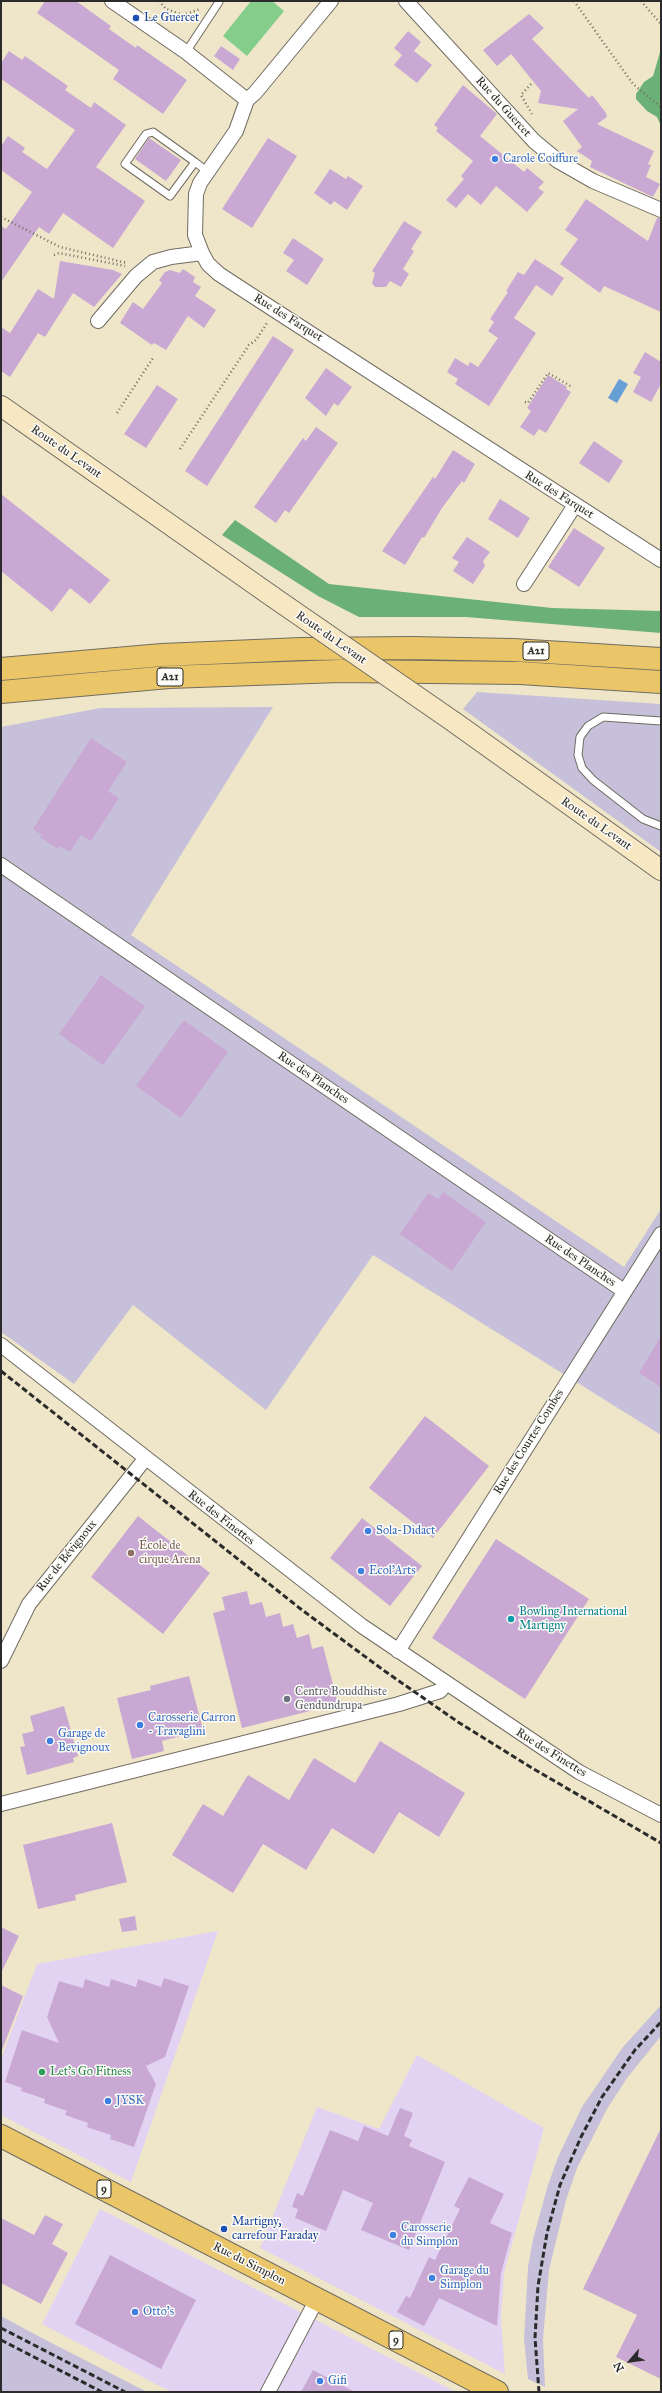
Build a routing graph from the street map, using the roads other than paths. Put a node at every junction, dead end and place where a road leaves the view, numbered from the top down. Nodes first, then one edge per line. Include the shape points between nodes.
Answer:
1 (112, 1) edge
2 (332, 1) edge
3 (406, 1) edge
4 (219, 2) edge
5 (186, 52) junction
6 (247, 100) junction
7 (195, 162) junction
8 (208, 172) junction
9 (661, 210) edge
10 (202, 253) junction
11 (98, 321) dead end
12 (1, 406) edge
13 (575, 505) junction
14 (661, 560) edge
15 (524, 584) dead end
16 (661, 659) edge
17 (1, 669) edge
18 (661, 682) edge
19 (1, 692) edge
20 (661, 721) edge
21 (661, 826) edge
22 (1, 865) edge
23 (661, 870) edge
24 (661, 1234) edge
25 (624, 1291) junction
26 (1, 1345) edge
27 (145, 1459) junction
28 (398, 1651) junction
29 (1, 1661) edge
30 (446, 1684) junction
31 (1, 1804) edge
32 (661, 1815) edge
33 (1, 2136) edge
34 (317, 2299) junction
35 (268, 2392) edge
36 (497, 2392) edge

1 - 5 street
2 - 6 street via 255,94
3 - 9 street, Rue du Guercet via 534,142 593,181
4 - 5 lane
5 - 6 street
6 - 8 street, Rue des Farquet via 236,131
7 - 7 lane via 153,132 146,134 125,164 170,196
7 - 8 lane
8 - 10 street, Rue des Farquet via 200,182 194,206 195,235
10 - 11 street via 160,259 142,271
10 - 13 street, Rue des Farquet via 219,274
12 - 23 street, Route du Levant, bridge via 454,722
13 - 14 street, Rue des Farquet
13 - 15 street
16 - 17 main road, A21 via 513,650 301,649 162,655
18 - 19 main road, A21 via 505,673 326,671 169,677
20 - 21 lane via 603,717 588,726 580,737 578,755 582,768 592,780 643,819
22 - 25 street, Rue des Planches
24 - 25 street, Rue des Courtes Combes
25 - 28 street, Rue des Courtes Combes
26 - 27 street, Rue des Finettes
27 - 28 street, Rue des Finettes
27 - 29 street, Rue de Bévignoux via 29,1604
28 - 30 street, Rue des Finettes
30 - 31 street via 440,1691 399,1704
30 - 32 street, Rue des Finettes via 580,1772
33 - 34 main road, Rue du Simplon / 9
34 - 35 street
34 - 36 main road, Rue du Simplon / 9

